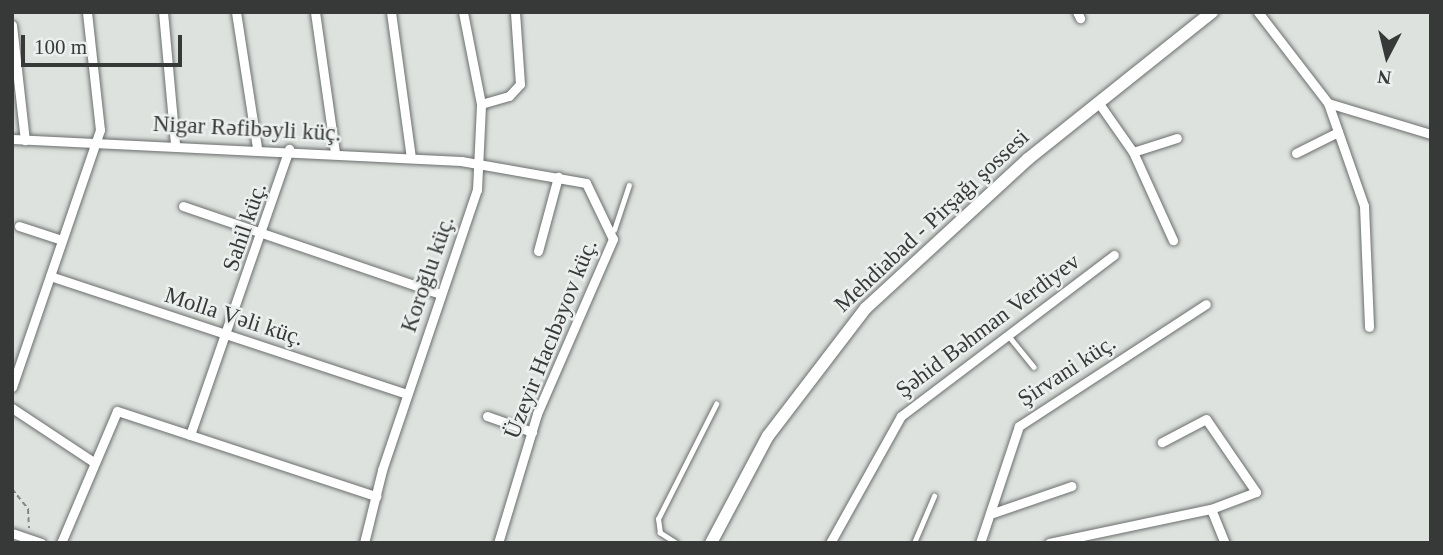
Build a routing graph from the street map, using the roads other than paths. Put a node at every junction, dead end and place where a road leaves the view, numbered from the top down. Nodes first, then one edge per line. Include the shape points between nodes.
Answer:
1 (87, 12) edge
2 (163, 12) edge
3 (236, 12) edge
4 (315, 12) edge
5 (391, 12) edge
6 (463, 12) edge
7 (514, 12) edge
8 (1212, 12) edge
9 (1258, 12) edge
10 (12, 25) edge
11 (1098, 102) junction
12 (1328, 103) junction
13 (481, 104) junction
14 (1338, 132) junction
15 (1431, 134) edge
16 (1177, 138) dead end
17 (12, 139) edge
18 (25, 140) junction
19 (97, 142) junction
20 (175, 144) junction
21 (257, 147) junction
22 (289, 149) junction
23 (335, 152) junction
24 (1133, 152) junction
25 (1296, 153) dead end
26 (411, 158) junction
27 (480, 164) junction
28 (558, 177) junction
29 (629, 185) dead end
30 (183, 206) dead end
31 (19, 226) dead end
32 (614, 230) junction
33 (264, 235) junction
34 (62, 240) junction
35 (1173, 240) dead end
36 (538, 251) dead end
37 (1114, 255) dead end
38 (50, 276) junction
39 (440, 294) junction
40 (1206, 304) dead end
41 (1369, 327) dead end
42 (1007, 334) junction
43 (227, 336) junction
44 (1034, 367) dead end
45 (12, 387) edge
46 (407, 394) junction
47 (716, 404) dead end
48 (12, 408) edge
49 (487, 416) dead end
50 (532, 432) junction
51 (190, 435) junction
52 (1161, 442) dead end
53 (92, 461) junction
54 (1072, 486) dead end
55 (376, 496) junction
56 (934, 496) dead end
57 (1211, 509) junction
58 (993, 513) junction
59 (12, 533) edge
60 (1069, 541) edge
61 (41, 543) edge
62 (61, 543) edge
63 (364, 543) edge
64 (498, 543) edge
65 (676, 543) edge
66 (711, 543) edge
67 (830, 543) edge
68 (914, 543) edge
69 (980, 543) edge
70 (1049, 543) edge
71 (1225, 543) edge

1 - 19 street
2 - 20 street
3 - 21 street
4 - 23 street
5 - 26 street
6 - 13 street, Koroğlu küç.
7 - 13 street via 520,84 509,96
8 - 11 main road, Mehdiabad - Pirşağı şossesi
9 - 12 street
10 - 18 street
11 - 24 street
11 - 66 main road, Mehdiabad - Pirşağı şossesi via 987,195 850,325 768,436
12 - 14 street
12 - 15 street
13 - 27 street, Koroğlu küç.
14 - 25 street
14 - 41 street via 1364,206
16 - 24 street
17 - 18 street, Nigar Rəfibəyli küç.
18 - 19 street, Nigar Rəfibəyli küç.
19 - 20 street, Nigar Rəfibəyli küç.
19 - 34 street
20 - 21 street, Nigar Rəfibəyli küç.
21 - 22 street, Nigar Rəfibəyli küç.
22 - 23 street, Nigar Rəfibəyli küç.
22 - 33 street, Sahil küç.
23 - 26 street, Nigar Rəfibəyli küç.
24 - 35 street
26 - 27 street, Nigar Rəfibəyli küç.
27 - 28 street, Nigar Rəfibəyli küç.
27 - 39 street, Koroğlu küç. via 474,202
28 - 32 street, Nigar Rəfibəyli küç. via 589,186
28 - 36 street
29 - 32 lane
30 - 33 street
31 - 34 street
32 - 50 street, Üzeyir Hacıbəyov küç. via 599,284
33 - 39 street
33 - 43 street, Sahil küç.
34 - 38 street
37 - 42 street, Şəhid Bəhman Verdiyev
38 - 43 street, Molla Vəli küç.
38 - 45 street
39 - 46 street, Koroğlu küç.
40 - 58 street, Şirvani küç. via 1019,426
42 - 44 lane
42 - 67 street, Şəhid Bəhman Verdiyev via 901,416
43 - 46 street, Molla Vəli küç.
43 - 51 street, Sahil küç.
46 - 55 street, Koroğlu küç.
47 - 65 lane via 658,519 660,533
48 - 53 street
49 - 50 street
50 - 64 street, Üzeyir Hacıbəyov küç.
51 - 53 street via 117,411
51 - 55 street
52 - 57 street via 1206,419 1256,485 1252,498
53 - 62 street
54 - 58 street
55 - 63 street, Koroğlu küç.
56 - 68 lane
57 - 60 street
57 - 71 street
58 - 69 street, Şirvani küç.
59 - 61 street
60 - 70 street

